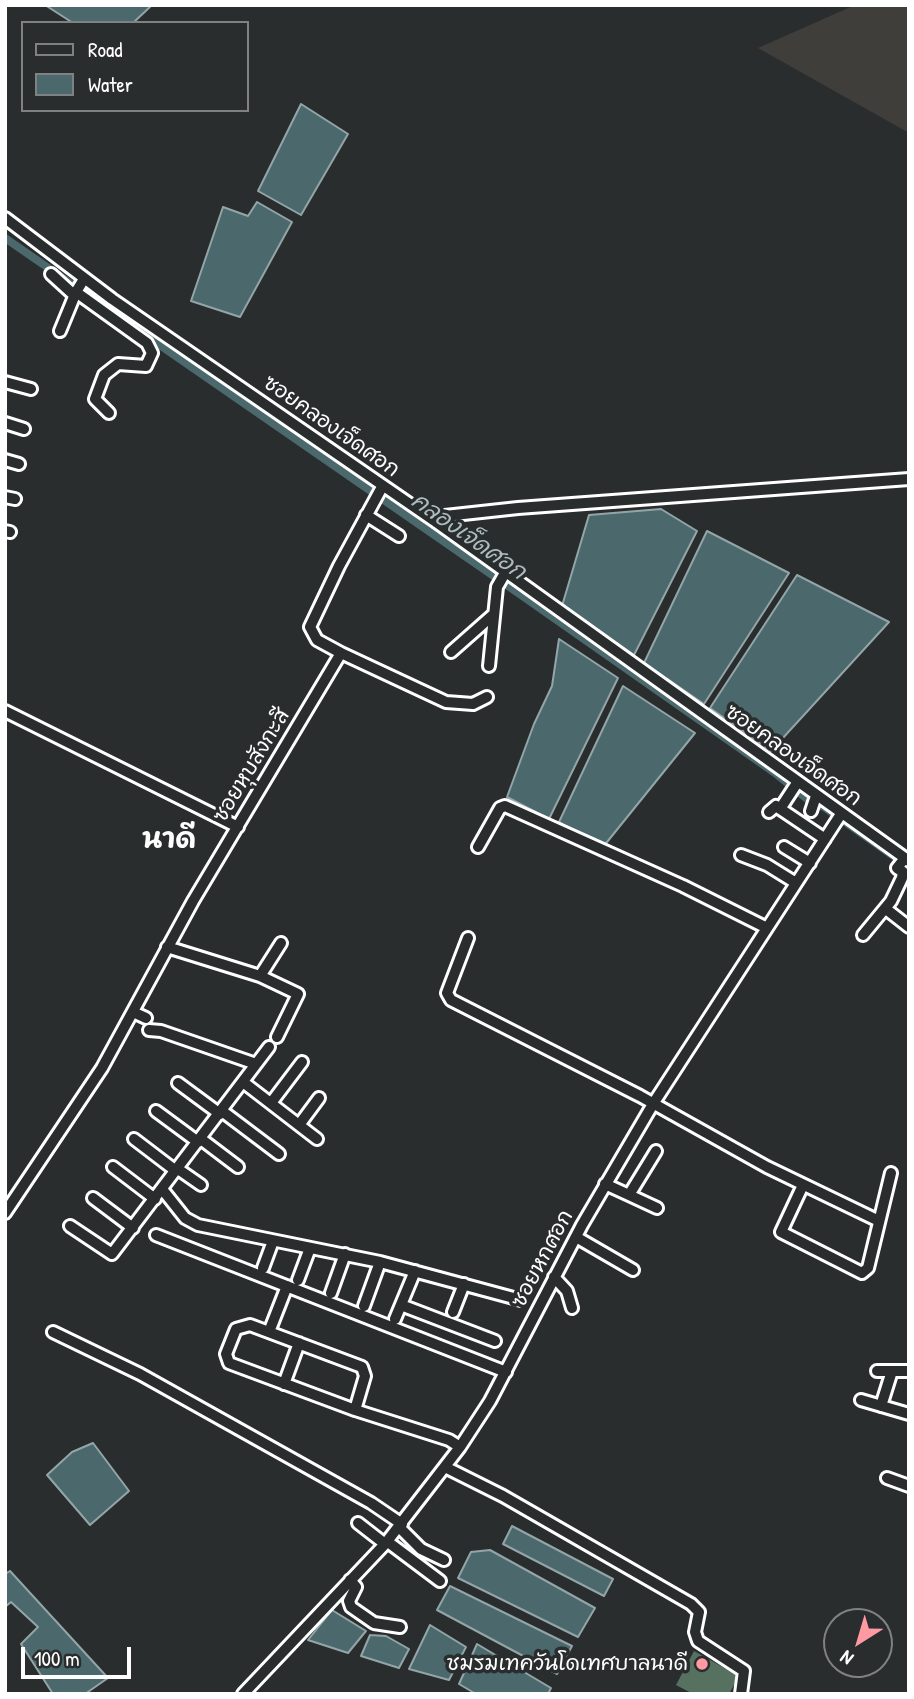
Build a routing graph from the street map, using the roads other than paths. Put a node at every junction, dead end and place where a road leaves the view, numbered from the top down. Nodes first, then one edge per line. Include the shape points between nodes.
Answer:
1 (5, 218) edge
2 (51, 274) dead end
3 (78, 288) junction
4 (60, 331) dead end
5 (160, 332) junction
6 (151, 345) junction
7 (5, 382) edge
8 (32, 389) dead end
9 (109, 414) dead end
10 (5, 423) edge
11 (24, 429) dead end
12 (5, 460) edge
13 (19, 464) dead end
14 (909, 479) edge
15 (379, 492) junction
16 (366, 515) junction
17 (436, 522) junction
18 (399, 536) dead end
19 (502, 577) junction
20 (494, 614) junction
21 (451, 652) dead end
22 (341, 653) junction
23 (489, 666) dead end
24 (487, 697) dead end
25 (5, 711) edge
26 (795, 787) junction
27 (841, 814) junction
28 (233, 825) junction
29 (820, 836) junction
30 (478, 847) dead end
31 (784, 847) dead end
32 (741, 855) dead end
33 (804, 859) junction
34 (904, 862) edge
35 (791, 879) junction
36 (886, 909) junction
37 (909, 927) edge
38 (767, 928) junction
39 (863, 935) dead end
40 (468, 938) dead end
41 (281, 943) dead end
42 (167, 947) junction
43 (260, 976) junction
44 (130, 1017) junction
45 (277, 1037) dead end
46 (269, 1047) dead end
47 (302, 1062) dead end
48 (256, 1064) junction
49 (243, 1082) junction
50 (177, 1083) dead end
51 (319, 1098) dead end
52 (647, 1100) junction
53 (271, 1103) junction
54 (156, 1111) dead end
55 (221, 1112) junction
56 (299, 1125) junction
57 (134, 1139) dead end
58 (317, 1139) dead end
59 (200, 1141) junction
60 (656, 1151) dead end
61 (279, 1154) dead end
62 (113, 1167) dead end
63 (238, 1167) dead end
64 (177, 1170) junction
65 (891, 1173) dead end
66 (605, 1184) junction
67 (201, 1185) dead end
68 (803, 1185) junction
69 (162, 1189) junction
70 (629, 1195) junction
71 (93, 1198) dead end
72 (155, 1199) junction
73 (657, 1208) dead end
74 (5, 1213) edge
75 (879, 1221) junction
76 (70, 1226) dead end
77 (133, 1228) junction
78 (156, 1235) dead end
79 (576, 1237) junction
80 (274, 1241) junction
81 (310, 1248) junction
82 (345, 1255) junction
83 (380, 1262) junction
84 (262, 1268) dead end
85 (633, 1270) dead end
86 (415, 1271) junction
87 (554, 1277) junction
88 (292, 1283) junction
89 (464, 1284) junction
90 (331, 1293) dead end
91 (522, 1300) dead end
92 (401, 1305) junction
93 (364, 1306) dead end
94 (572, 1308) dead end
95 (453, 1312) dead end
96 (395, 1319) dead end
97 (53, 1332) dead end
98 (269, 1332) junction
99 (495, 1341) dead end
100 (299, 1343) junction
101 (500, 1370) junction
102 (877, 1371) dead end
103 (892, 1371) junction
104 (909, 1371) edge
105 (285, 1384) junction
106 (861, 1400) dead end
107 (881, 1406) junction
108 (355, 1410) junction
109 (909, 1414) edge
110 (454, 1443) junction
111 (445, 1467) junction
112 (887, 1478) dead end
113 (909, 1486) edge
114 (398, 1522) junction
115 (358, 1523) dead end
116 (382, 1541) junction
117 (444, 1560) dead end
118 (350, 1580) junction
119 (440, 1581) dead end
120 (400, 1627) dead end
121 (243, 1694) edge
122 (741, 1694) edge

1 - 3 street, ซอยคลองเจ็ดศอก
2 - 3 street
3 - 4 street
3 - 5 street, ซอยคลองเจ็ดศอก
3 - 6 street
5 - 6 street
5 - 15 street, ซอยคลองเจ็ดศอก
6 - 9 street via 146,366 118,364 104,375 95,398
7 - 8 street
10 - 11 street
12 - 13 street
14 - 17 street via 518,508 445,516
15 - 16 street
15 - 17 street, ซอยคลองเจ็ดศอก
16 - 18 street
16 - 22 street via 310,627 317,640
17 - 19 street, ซอยคลองเจ็ดศอก
19 - 20 street
19 - 26 street, ซอยคลองเจ็ดศอก
20 - 21 street
20 - 23 street
22 - 24 street via 446,702 473,704
22 - 28 street, ซอยหุบสังกะสี
25 - 28 street
26 - 27 street, ซอยคลองเจ็ดศอก via 813,803
26 - 29 street via 774,811
27 - 29 street, ซอยหกศอก
27 - 34 street, ซอยคลองเจ็ดศอก
28 - 42 street, ซอยหุบสังกะสี
29 - 33 street, ซอยหกศอก
30 - 38 street via 505,806
31 - 33 street
32 - 35 street
33 - 35 street, ซอยหกศอก
34 - 36 street via 902,878
35 - 38 street, ซอยหกศอก
36 - 37 street
36 - 39 street
38 - 52 street, ซอยหกศอก
40 - 52 street via 447,997
41 - 43 street
42 - 43 street
42 - 44 street, ซอยหุบสังกะสี
43 - 45 street via 298,994
44 - 48 street
44 - 74 street, ซอยหุบสังกะสี
46 - 48 street
47 - 53 street
48 - 49 street
49 - 53 street
49 - 55 street
50 - 55 street
51 - 56 street
52 - 66 street, ซอยหกศอก
52 - 68 street
53 - 56 street
54 - 59 street
55 - 59 street
55 - 61 street
56 - 58 street
57 - 64 street
59 - 63 street
59 - 64 street
60 - 70 street
62 - 72 street
64 - 67 street
64 - 69 street
65 - 75 street
66 - 70 street
66 - 79 street, ซอยหกศอก
68 - 75 street
68 - 75 street via 781,1232 859,1273 868,1268
69 - 72 street
69 - 80 street via 190,1222
70 - 73 street
71 - 77 street
72 - 77 street
76 - 77 street via 110,1254
78 - 88 street
79 - 85 street
79 - 87 street, ซอยหกศอก
80 - 81 street
80 - 84 street
81 - 82 street
81 - 88 street
82 - 83 street
82 - 90 street
83 - 86 street
83 - 93 street
86 - 89 street
86 - 92 street
87 - 94 street via 568,1290
87 - 101 street, ซอยหกศอก
88 - 98 street
88 - 101 street
89 - 91 street
89 - 95 street
92 - 96 street
92 - 99 street
97 - 114 street via 140,1374
98 - 100 street
98 - 105 street via 239,1326 226,1360
100 - 105 street
100 - 108 street via 365,1370
101 - 110 street, ซอยหกศอก
102 - 103 street
103 - 104 street
103 - 107 street
105 - 108 street
106 - 107 street
107 - 109 street
108 - 110 street
110 - 111 street, ซอยหกศอก
111 - 114 street, ซอยหกศอก
111 - 122 street via 691,1604 699,1612 698,1641 744,1671
112 - 113 street
114 - 116 street, ซอยหกศอก
114 - 117 street via 421,1549
115 - 116 street
116 - 118 street, ซอยหกศอก
116 - 119 street
118 - 120 street via 356,1587 351,1607 374,1623
118 - 121 street, ซอยหกศอก

